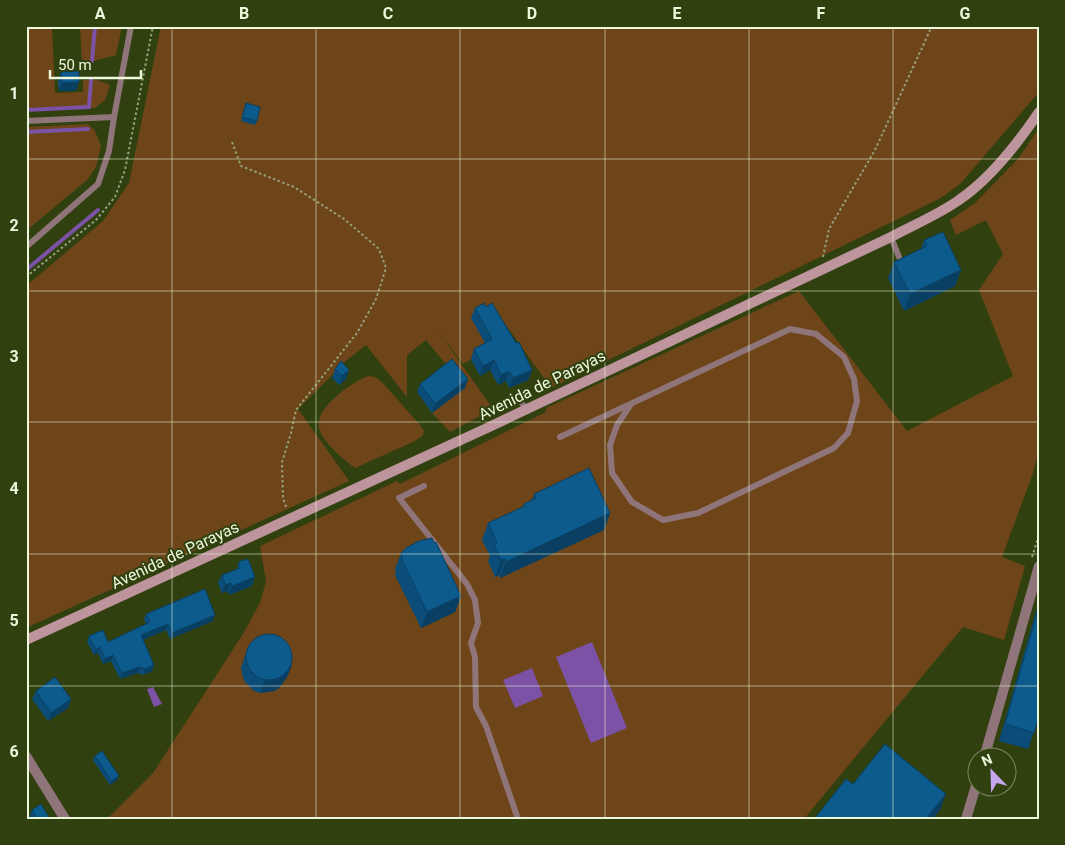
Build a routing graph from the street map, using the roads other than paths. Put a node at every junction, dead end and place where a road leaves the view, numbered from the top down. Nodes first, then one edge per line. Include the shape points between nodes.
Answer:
1 (131, 26) edge
2 (1039, 112) edge
3 (114, 117) junction
4 (26, 121) edge
5 (891, 237) junction
6 (26, 246) edge
7 (899, 257) edge
8 (518, 395) dead end
9 (631, 404) junction
10 (525, 409) junction
11 (560, 437) dead end
12 (424, 486) dead end
13 (1039, 566) edge
14 (26, 640) edge
15 (987, 748) edge
16 (26, 756) edge
17 (972, 798) edge
18 (65, 819) edge
19 (518, 819) edge
20 (966, 819) edge

1 - 3 lane
2 - 5 street, Avenida de Parayas via 1022,136 974,188 959,200
3 - 4 lane
3 - 6 lane via 109,151 98,184
5 - 7 lane
5 - 10 street, Avenida de Parayas
8 - 10 lane
9 - 9 lane via 790,329 816,334 844,357 854,379 857,401 848,433 834,448 698,514 663,520 632,502 612,473 610,445 617,425
9 - 11 lane
10 - 14 street, Avenida de Parayas
12 - 19 lane via 399,498 467,584 475,600 478,623 471,643 475,657 476,706
13 - 15 street
16 - 18 street
17 - 20 street

